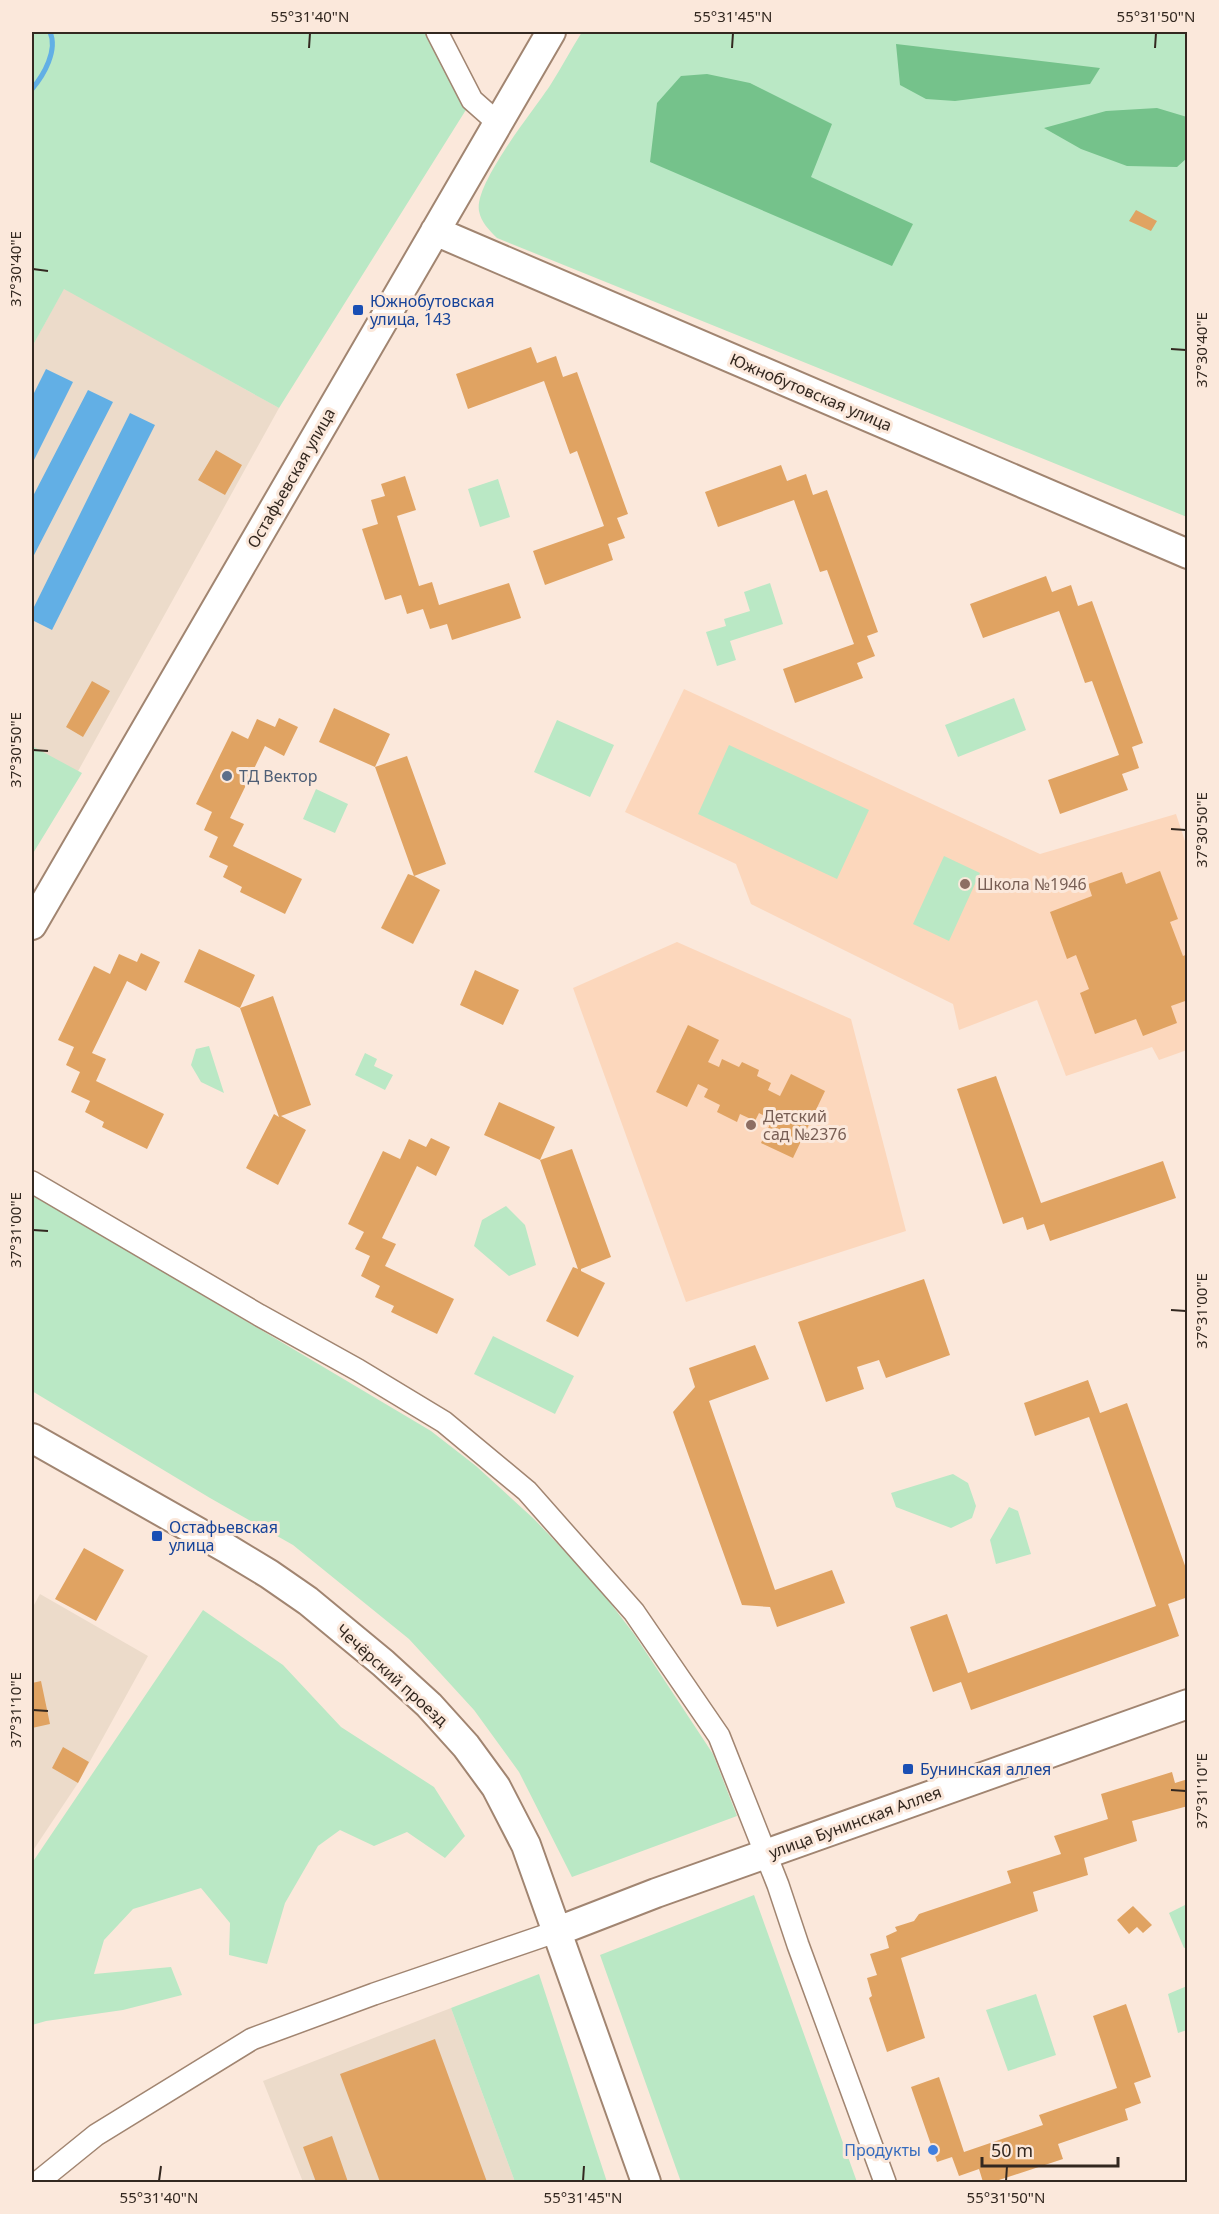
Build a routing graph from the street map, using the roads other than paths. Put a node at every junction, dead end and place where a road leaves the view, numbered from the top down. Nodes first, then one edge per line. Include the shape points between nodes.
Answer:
1 (436, 32) edge
2 (551, 32) edge
3 (498, 123) junction
4 (435, 231) junction
5 (1188, 554) edge
6 (32, 925) edge
7 (32, 1182) edge
8 (32, 1438) edge
9 (1188, 1704) edge
10 (765, 1854) junction
11 (558, 1931) junction
12 (38, 2182) edge
13 (646, 2182) edge
14 (885, 2182) edge

1 - 3 street via 472,100
2 - 3 street, Остафьевская улица
3 - 4 street, Остафьевская улица
4 - 5 street, Южнобутовская улица
4 - 6 street, Остафьевская улица
7 - 10 street via 428,1412 527,1491 634,1612 719,1736
8 - 11 street, Чечёрский проезд via 269,1574 308,1601 429,1705 466,1746 501,1796 526,1845
9 - 10 street, улица Бунинская Аллея
10 - 11 street, улица Бунинская Аллея
10 - 14 street
11 - 12 street via 252,2039 96,2134
11 - 13 street, Чечёрский проезд

